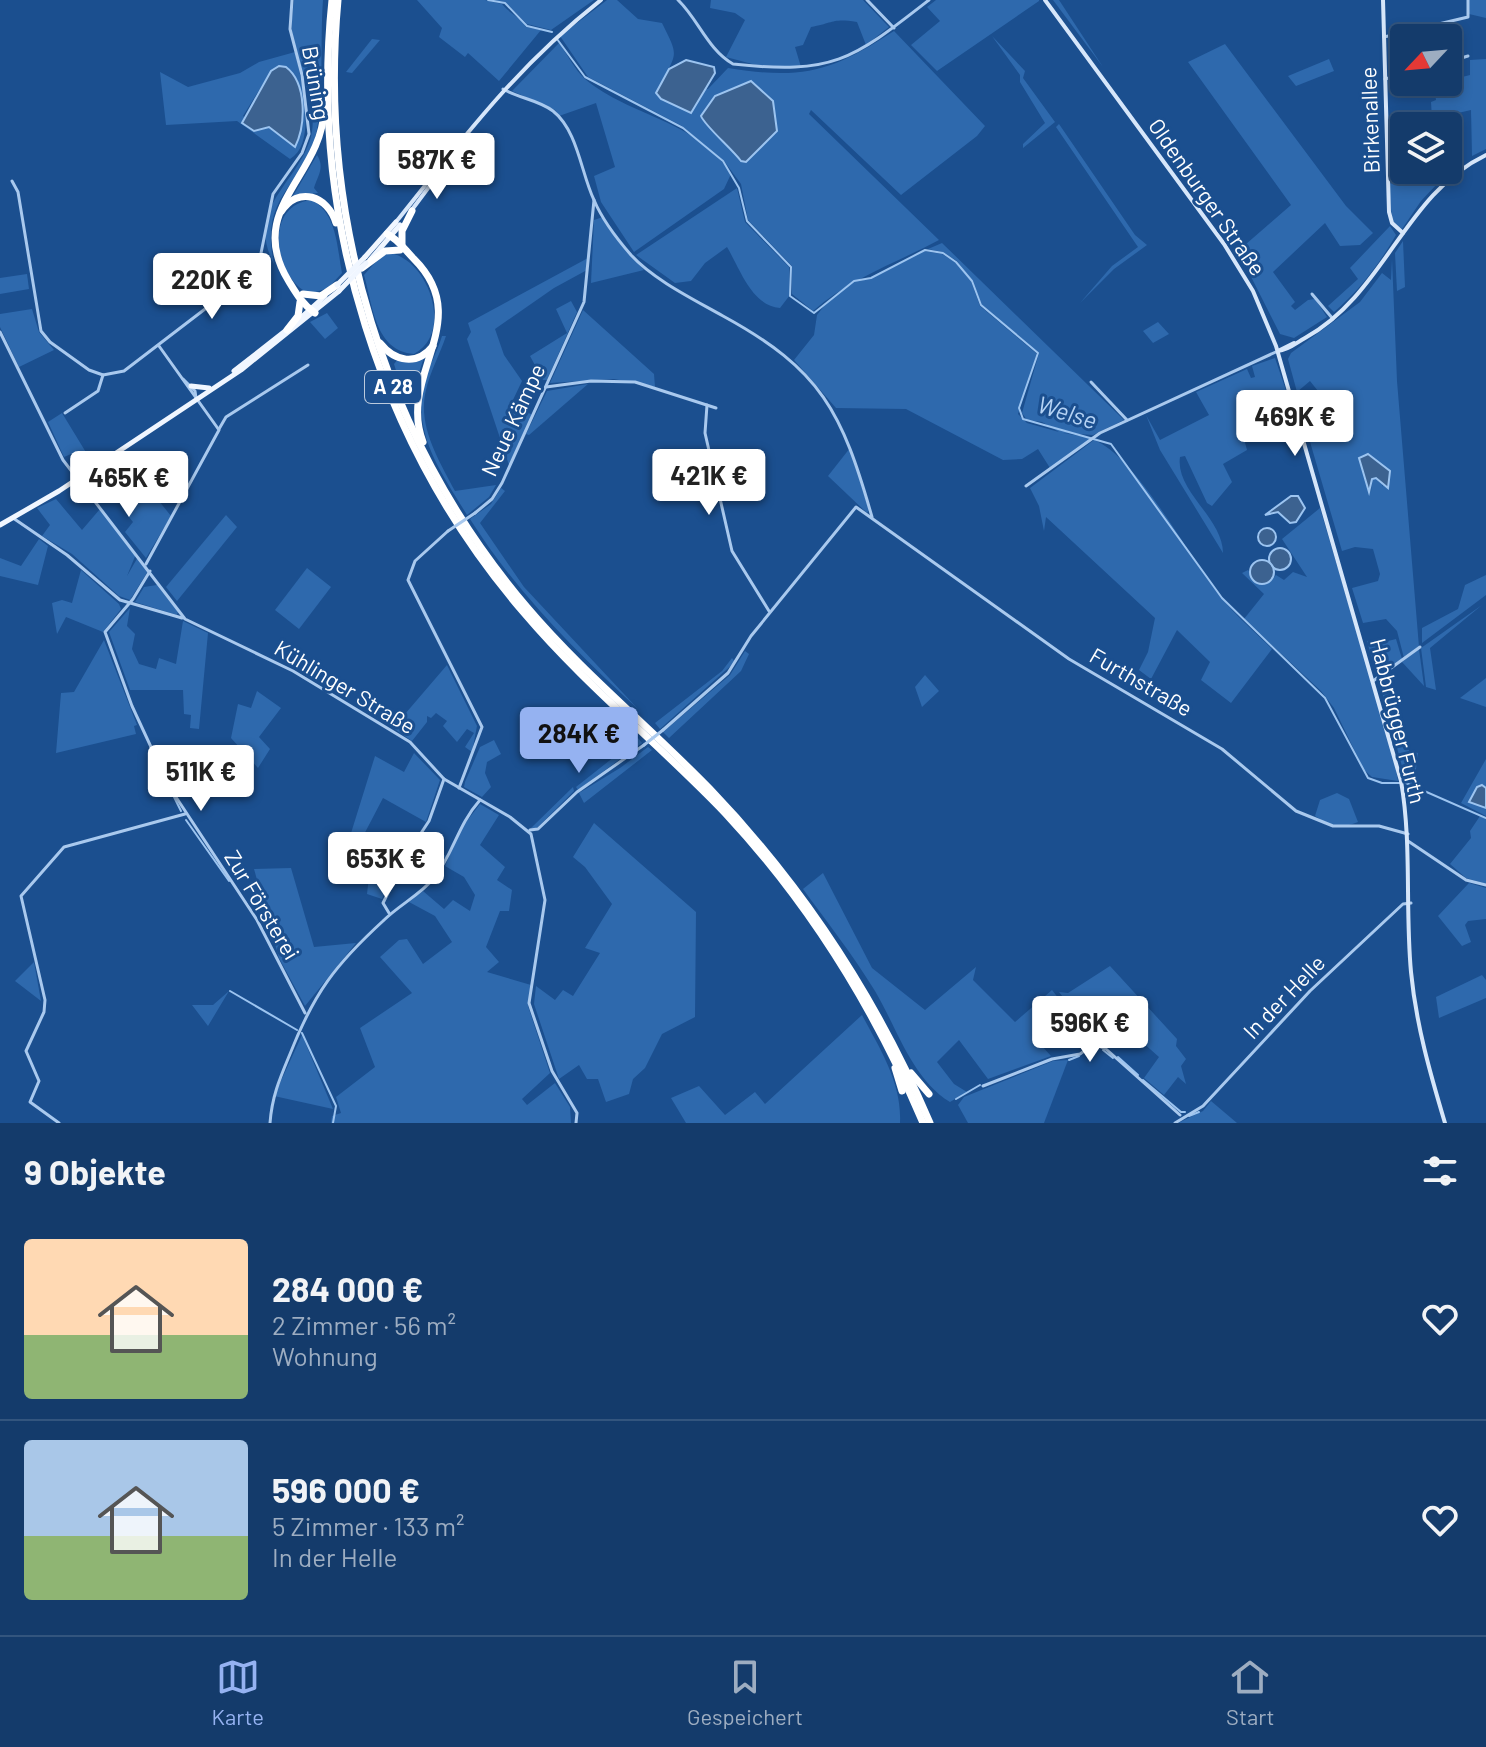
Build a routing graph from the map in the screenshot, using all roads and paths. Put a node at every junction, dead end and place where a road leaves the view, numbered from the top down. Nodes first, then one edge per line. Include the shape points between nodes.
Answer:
1 (292, 0) edge
2 (335, 0) edge
3 (601, 0) edge
4 (678, 0) edge
5 (867, 0) edge
6 (929, 0) edge
7 (1045, 0) edge
8 (1383, 0) edge
9 (1468, 0) edge
10 (894, 28) junction
11 (1384, 37) junction
12 (1468, 56) dead end
13 (1462, 58) edge
14 (1390, 78) edge
15 (1385, 79) junction
16 (327, 84) junction
17 (503, 89) junction
18 (461, 142) junction
19 (1486, 155) edge
20 (12, 181) dead end
21 (594, 200) junction
22 (412, 211) junction
23 (603, 215) junction
24 (593, 218) junction
25 (398, 223) junction
26 (276, 225) junction
27 (1403, 233) junction
28 (388, 236) junction
29 (343, 242) junction
30 (401, 248) junction
31 (365, 263) junction
32 (338, 288) junction
33 (1312, 294) dead end
34 (302, 297) junction
35 (313, 310) junction
36 (368, 314) junction
37 (1333, 319) junction
38 (287, 330) junction
39 (0, 332) edge
40 (436, 341) junction
41 (159, 346) junction
42 (1278, 351) junction
43 (308, 365) dead end
44 (231, 374) junction
45 (103, 375) junction
46 (180, 376) junction
47 (1091, 382) dead end
48 (191, 386) junction
49 (546, 387) junction
50 (210, 388) junction
51 (196, 398) junction
52 (707, 405) junction
53 (716, 408) dead end
54 (65, 413) dead end
55 (1128, 420) junction
56 (219, 430) junction
57 (426, 456) junction
58 (79, 478) junction
59 (1316, 479) joint
60 (1026, 486) dead end
61 (872, 517) junction
62 (13, 518) junction
63 (0, 525) edge
64 (146, 564) junction
65 (150, 569) junction
66 (120, 600) junction
67 (130, 604) junction
68 (123, 612) junction
69 (771, 612) junction
70 (185, 619) junction
71 (1420, 647) dead end
72 (1373, 681) junction
73 (444, 779) junction
74 (459, 788) junction
75 (480, 800) junction
76 (185, 814) junction
77 (538, 829) junction
78 (528, 831) junction
79 (1408, 834) junction
80 (533, 838) junction
81 (1408, 841) junction
82 (1486, 885) edge
83 (1410, 903) junction
84 (390, 914) junction
85 (305, 1013) junction
86 (890, 1051) junction
87 (902, 1061) junction
88 (983, 1086) dead end
89 (902, 1091) dead end
90 (929, 1094) dead end
91 (1181, 1116) junction
92 (1444, 1121) edge
93 (59, 1123) edge
94 (270, 1123) edge
95 (576, 1123) edge
96 (923, 1123) edge
97 (930, 1123) edge
98 (1175, 1123) edge

1 - 41 street, Brüning via 290,29 302,75 307,144 273,194 259,263
2 - 16 highway, A 28
2 - 36 highway, A 28 via 338,165
3 - 17 street via 553,38
4 - 10 street via 733,64 802,69 827,65
5 - 10 street
6 - 10 street
7 - 42 street, Oldenburger Straße via 1224,244 1259,303
8 - 11 street, Birkenallee
9 - 11 street via 1468,17
11 - 15 street, Birkenallee
12 - 13 street
14 - 15 street
15 - 27 street, Birkenallee via 1389,212
16 - 26 highway via 317,149 285,195
16 - 29 highway, A 28
17 - 18 street
17 - 21 street via 553,112 576,150
18 - 22 street
18 - 25 street
19 - 27 street via 1445,181
20 - 45 street via 41,331 89,370
21 - 23 street
21 - 24 street, Neue Kämpe
22 - 25 street
22 - 30 highway
23 - 24 street
23 - 61 street via 645,267 773,343 806,375 841,423
24 - 49 street, Neue Kämpe via 584,302
25 - 28 main road
26 - 29 highway via 288,202 314,196 331,210
26 - 34 highway via 277,252
27 - 37 street via 1363,291
28 - 30 highway
28 - 31 main road
29 - 86 highway, A 28 via 358,305 393,401 427,472 473,547 543,634 752,844 828,946
30 - 31 highway
30 - 40 highway via 427,274 435,292
31 - 32 main road, bridge
31 - 32 main road, bridge
32 - 34 highway
32 - 35 main road
33 - 37 street
34 - 35 highway
34 - 38 highway via 298,316
35 - 38 main road
35 - 44 main road via 271,349
36 - 40 highway via 380,343 394,356 417,359
36 - 57 highway, A 28
37 - 42 street
38 - 44 main road
39 - 58 street, Kühlinger Straße via 63,460
40 - 57 highway via 416,401
41 - 45 street, Brüning via 131,367
41 - 46 street
42 - 55 street
42 - 59 street, Oldenburger Straße
43 - 56 street via 226,417
44 - 50 main road
45 - 54 street via 98,391
46 - 48 street
46 - 51 street
47 - 55 street
48 - 50 main road
48 - 51 street
49 - 52 street via 635,382
49 - 74 street, Neue Kämpe, bridge via 497,492 415,561 408,580 482,727
50 - 51 main road
51 - 56 street
51 - 58 main road
52 - 53 street
52 - 69 street via 705,433 732,551
55 - 60 street
56 - 64 street
57 - 87 highway, A 28 via 468,529 527,607 707,786 781,870 845,959
58 - 62 main road
58 - 64 street, Kühlinger Straße
59 - 72 street, Habbrügger Furth
61 - 69 street via 856,507
61 - 79 street, Furthstraße via 1069,659 1214,744 1296,811 1333,826 1379,826
62 - 63 main road
62 - 66 street
64 - 65 street, Kühlinger Straße
65 - 67 street, Zur Försterei
65 - 70 street, Kühlinger Straße
66 - 67 street
66 - 68 street
67 - 68 street, Zur Försterei
67 - 70 street
68 - 76 street, Zur Försterei via 105,632 132,706
69 - 77 street, bridge via 728,673
70 - 73 street, Kühlinger Straße via 293,671 410,742
71 - 72 street
72 - 79 street, Habbrügger Furth via 1401,781
73 - 74 street, Kühlinger Straße
73 - 84 street via 429,821 383,903
74 - 75 street, Kühlinger Straße
75 - 78 street, Kühlinger Straße
75 - 84 street via 463,819 433,878
76 - 85 street, Zur Försterei via 243,898
76 - 93 street via 64,847 21,896 45,1000 26,1051 39,1081 30,1102
77 - 78 street
77 - 80 street
78 - 80 street, Kühlinger Straße
79 - 81 street, Habbrügger Furth
80 - 95 street, Kühlinger Straße via 545,900 529,1003 552,1071 577,1113
81 - 82 street via 1466,880
81 - 83 street, Habbrügger Furth
83 - 91 street, In der Helle via 1338,963 1203,1106
83 - 92 street, Habbrügger Furth via 1416,1010
84 - 85 street via 338,967
85 - 94 street via 272,1096
86 - 89 highway
86 - 96 highway, A 28
87 - 90 highway
87 - 97 highway, A 28
88 - 91 street via 1052,1059 1080,1054 1094,1044
91 - 98 street, In der Helle

